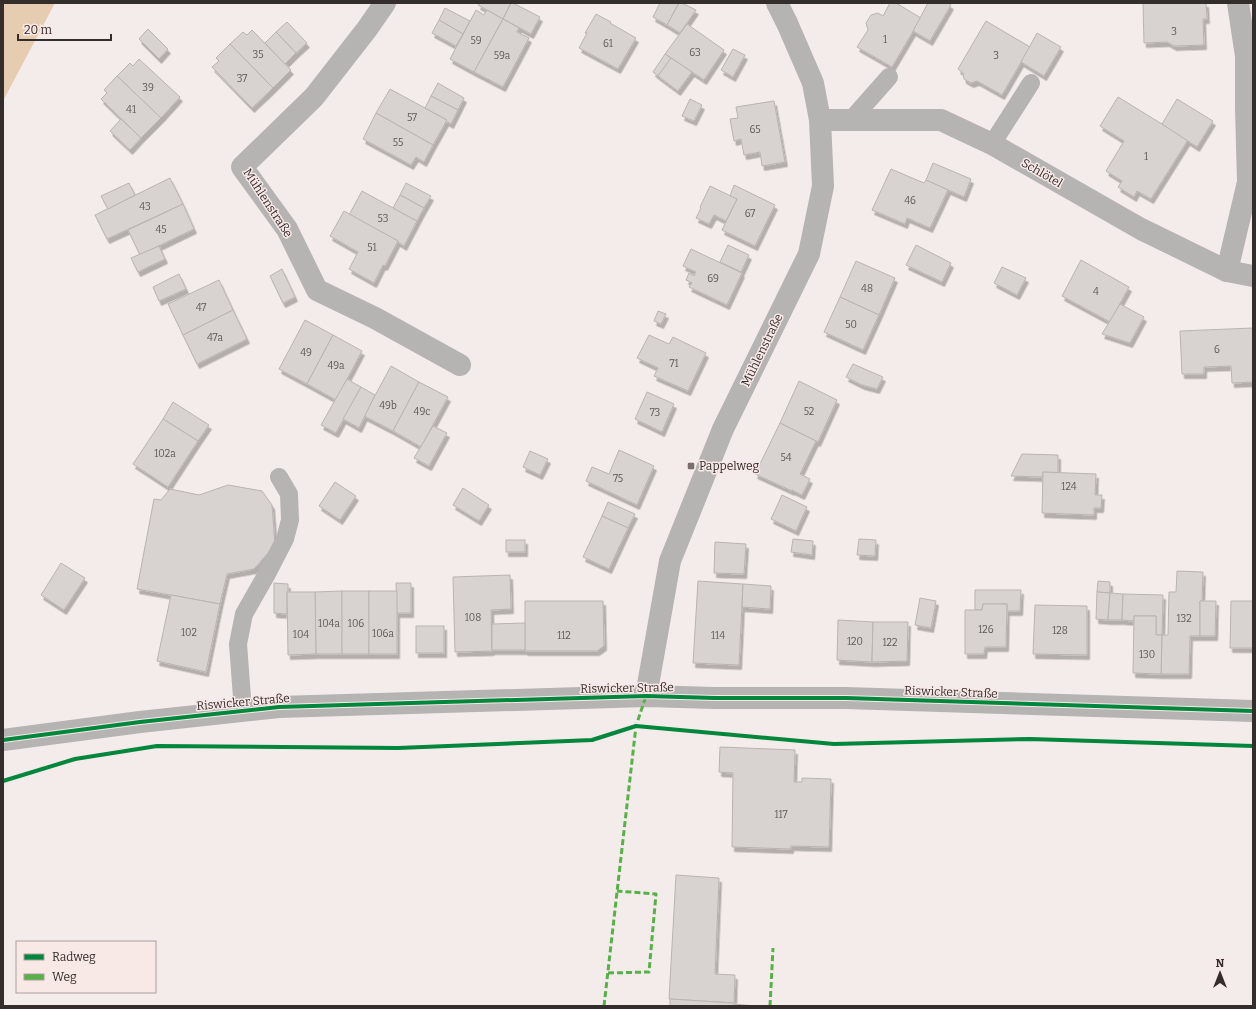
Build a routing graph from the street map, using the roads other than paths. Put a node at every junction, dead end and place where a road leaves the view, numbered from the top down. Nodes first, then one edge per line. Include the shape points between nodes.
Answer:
1 (385, 3) edge
2 (776, 3) edge
3 (1238, 3) edge
4 (889, 77) dead end
5 (1031, 83) dead end
6 (820, 120) junction
7 (851, 120) junction
8 (992, 144) junction
9 (1227, 271) junction
10 (1253, 276) edge
11 (460, 365) dead end
12 (278, 477) dead end
13 (646, 696) junction
14 (243, 711) junction
15 (1253, 711) edge
16 (3, 740) edge

1 - 11 street, Mühlenstraße via 314,97 242,167 287,229 317,290 375,318
2 - 6 street, Mühlenstraße via 813,83
3 - 9 street via 1246,56 1248,182
4 - 7 lane
5 - 8 lane
6 - 7 street, Schlötel
6 - 13 street, Mühlenstraße via 823,186 809,254 723,429 670,561
7 - 8 street, Schlötel via 941,120
8 - 9 street, Schlötel via 1141,229
9 - 10 street, Schlötel
12 - 14 lane via 289,494 290,520 285,539 244,614 238,644
13 - 14 street, Riswicker Straße via 279,707
13 - 15 street, Riswicker Straße via 846,698
14 - 16 street, Riswicker Straße

